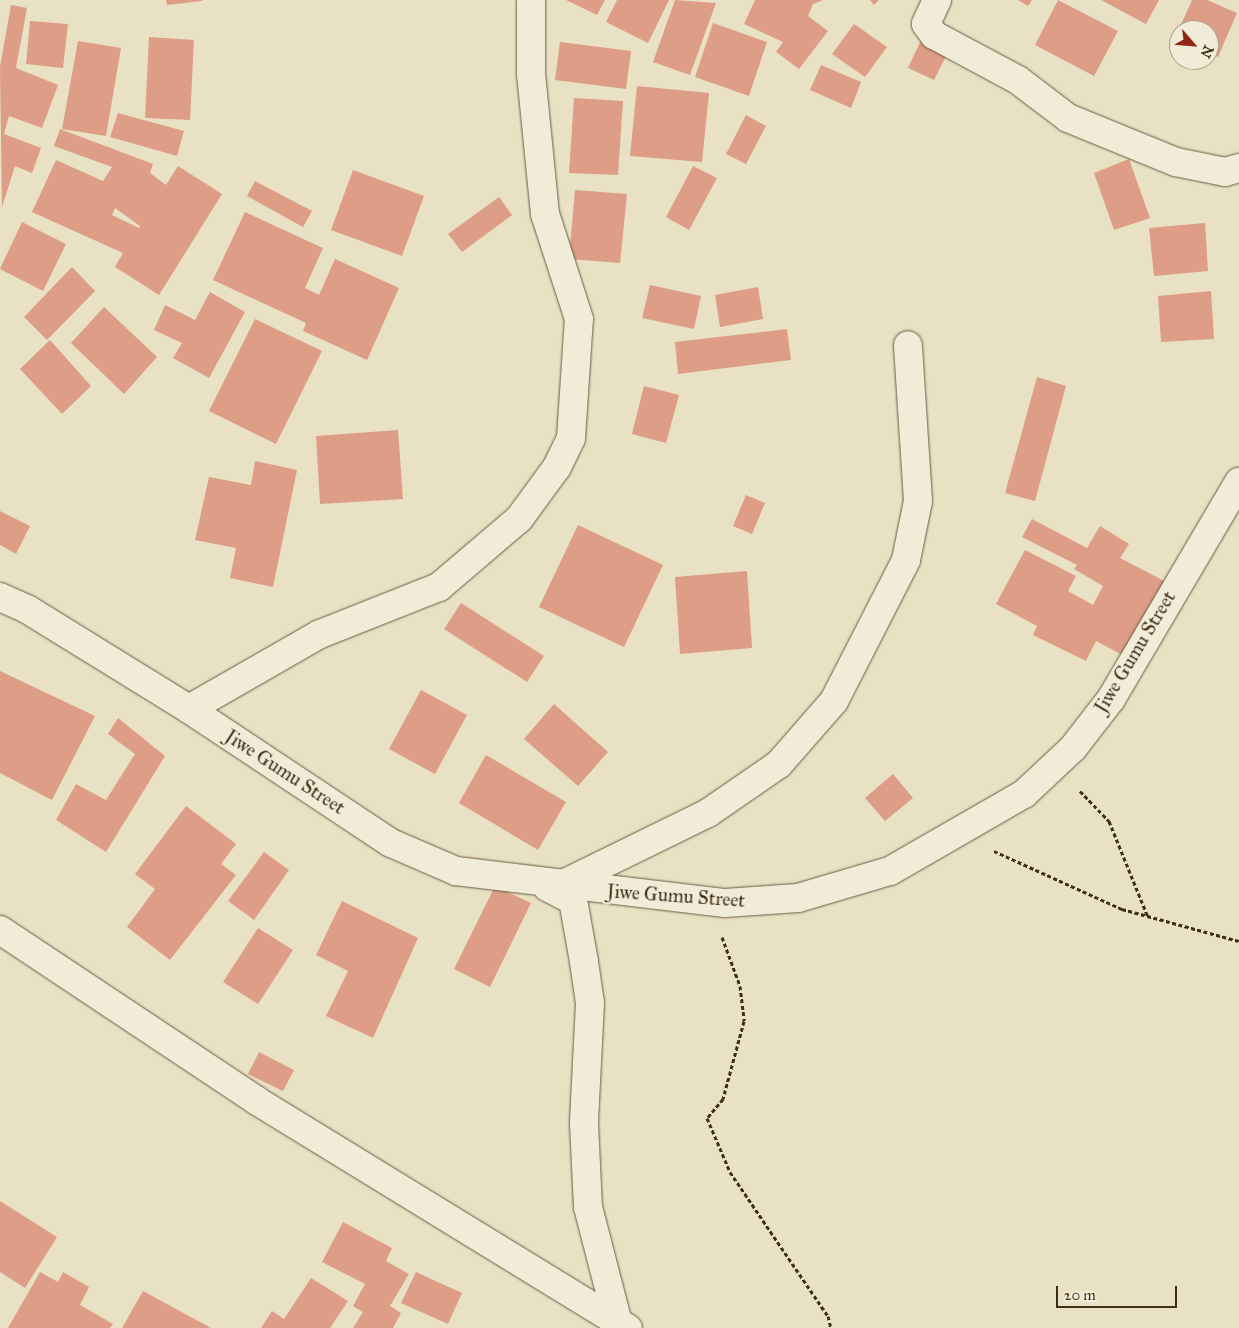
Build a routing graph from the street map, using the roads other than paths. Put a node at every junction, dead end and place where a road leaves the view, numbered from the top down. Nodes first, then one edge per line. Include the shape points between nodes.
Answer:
1 (531, 0) edge
2 (937, 0) edge
3 (1239, 168) edge
4 (908, 345) dead end
5 (1239, 482) edge
6 (0, 598) edge
7 (189, 709) junction
8 (549, 885) junction
9 (0, 930) edge
10 (623, 1325) edge

1 - 7 street via 531,74 545,214 579,318 571,438 557,467 519,519 439,587 320,634
2 - 3 street via 926,24 934,35 1018,80 1068,118 1176,162 1225,172
4 - 8 street via 918,501 906,560 834,701 779,764 708,813
5 - 8 street, Jiwe Gumu Street via 1111,699 1054,765 1024,794 958,835 890,871 798,898 725,904
6 - 7 street, Jiwe Gumu Street via 27,609
7 - 8 street, Jiwe Gumu Street via 391,843 456,871
8 - 10 street via 573,900 584,962 590,1003 584,1123 588,1207
9 - 10 street via 257,1101

